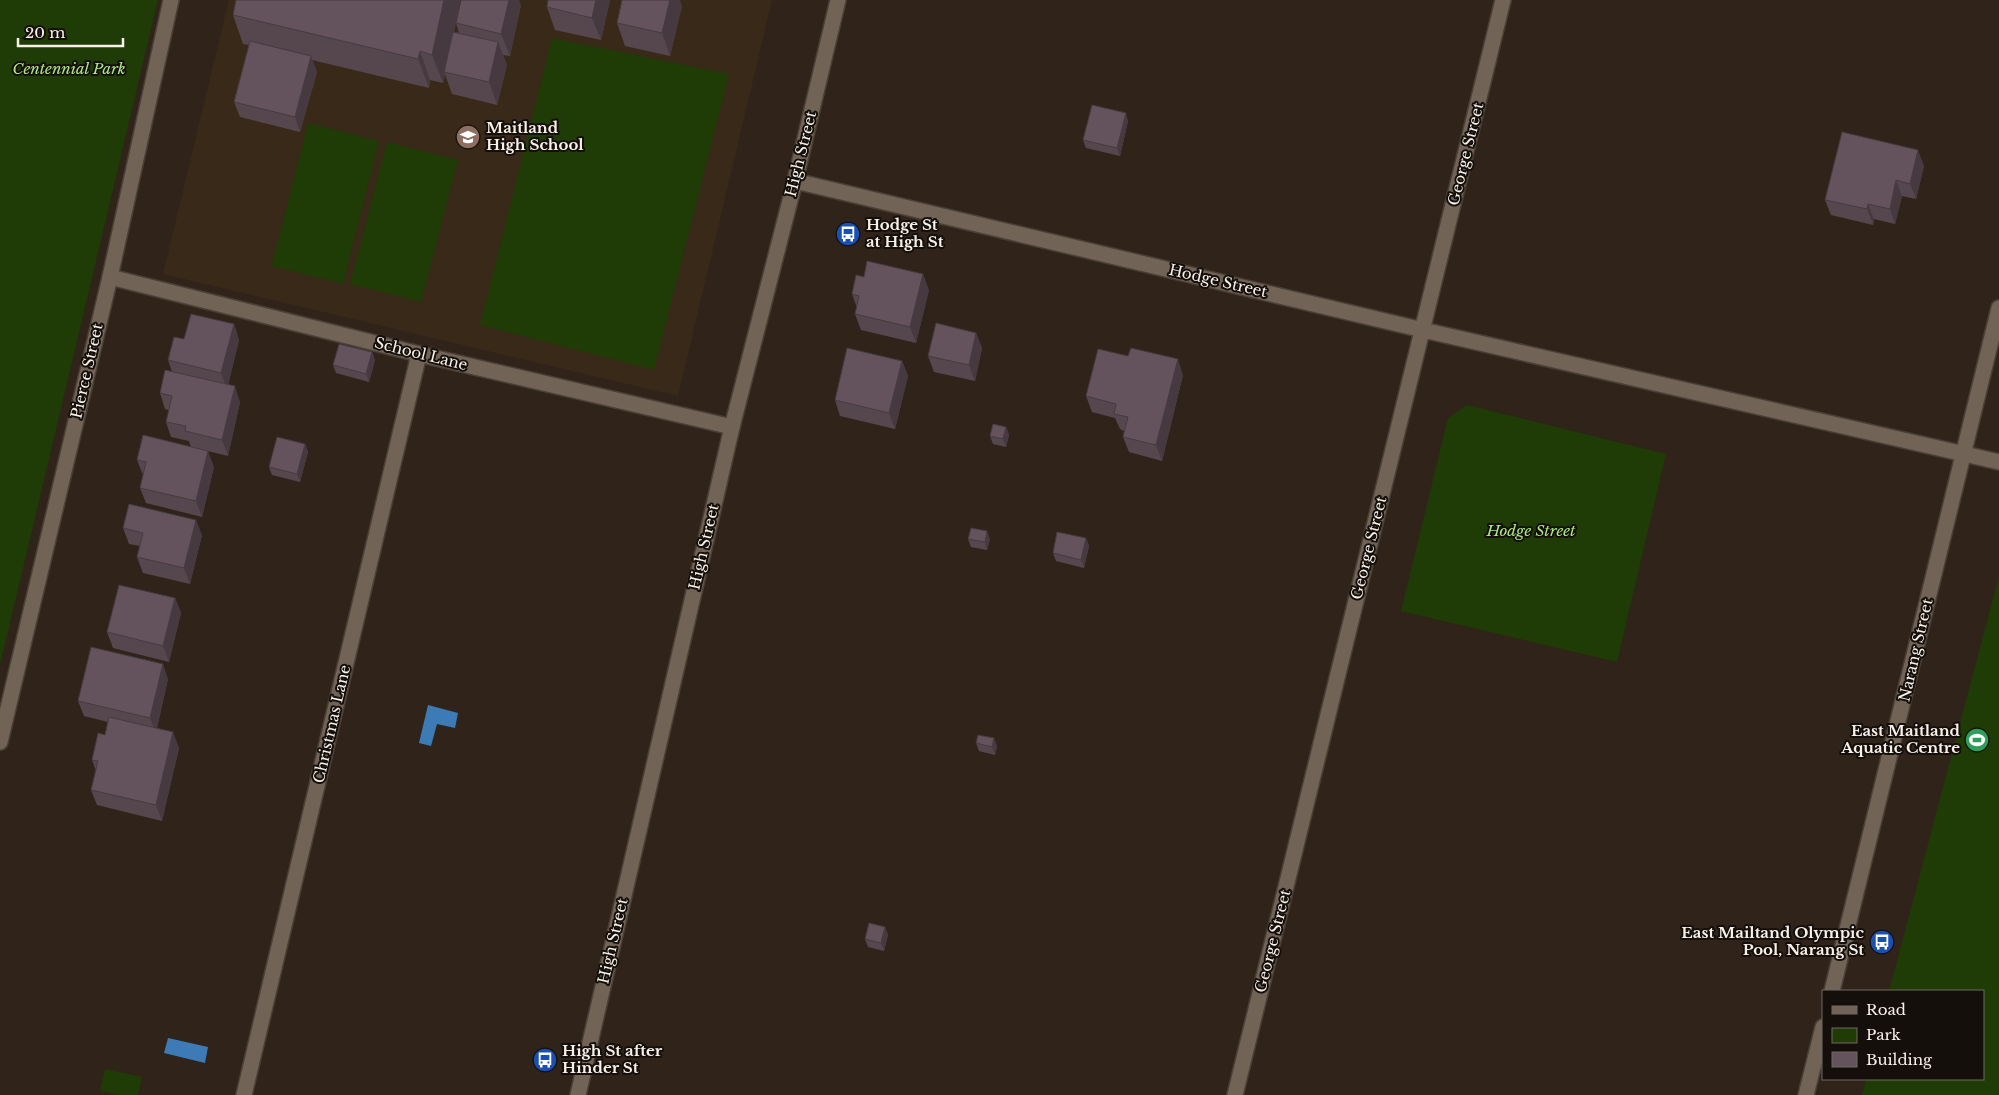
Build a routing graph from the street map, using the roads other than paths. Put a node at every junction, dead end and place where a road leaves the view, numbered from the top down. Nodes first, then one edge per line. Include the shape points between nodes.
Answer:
1 (171, 0) edge
2 (838, 0) edge
3 (1503, 0) edge
4 (795, 181) junction
5 (110, 277) junction
6 (1999, 308) edge
7 (1423, 330) junction
8 (419, 354) junction
9 (732, 426) junction
10 (1962, 454) junction
11 (1999, 462) edge
12 (0, 742) edge
13 (1832, 990) edge
14 (1822, 1031) edge
15 (244, 1095) edge
16 (578, 1095) edge
17 (1235, 1095) edge
18 (1806, 1095) edge

1 - 5 street, Pierce Street
2 - 4 street, High Street
3 - 7 street, George Street
4 - 7 street, Hodge Street
4 - 9 street, High Street
5 - 8 street, School Lane
5 - 12 street, Pierce Street
6 - 10 street, Narang Street
7 - 10 street, Hodge Street
7 - 17 street, George Street
8 - 9 street, School Lane
8 - 15 street, Christmas Lane
9 - 16 street, High Street
10 - 11 street, Hodge Street
10 - 13 street, Narang Street
14 - 18 street

